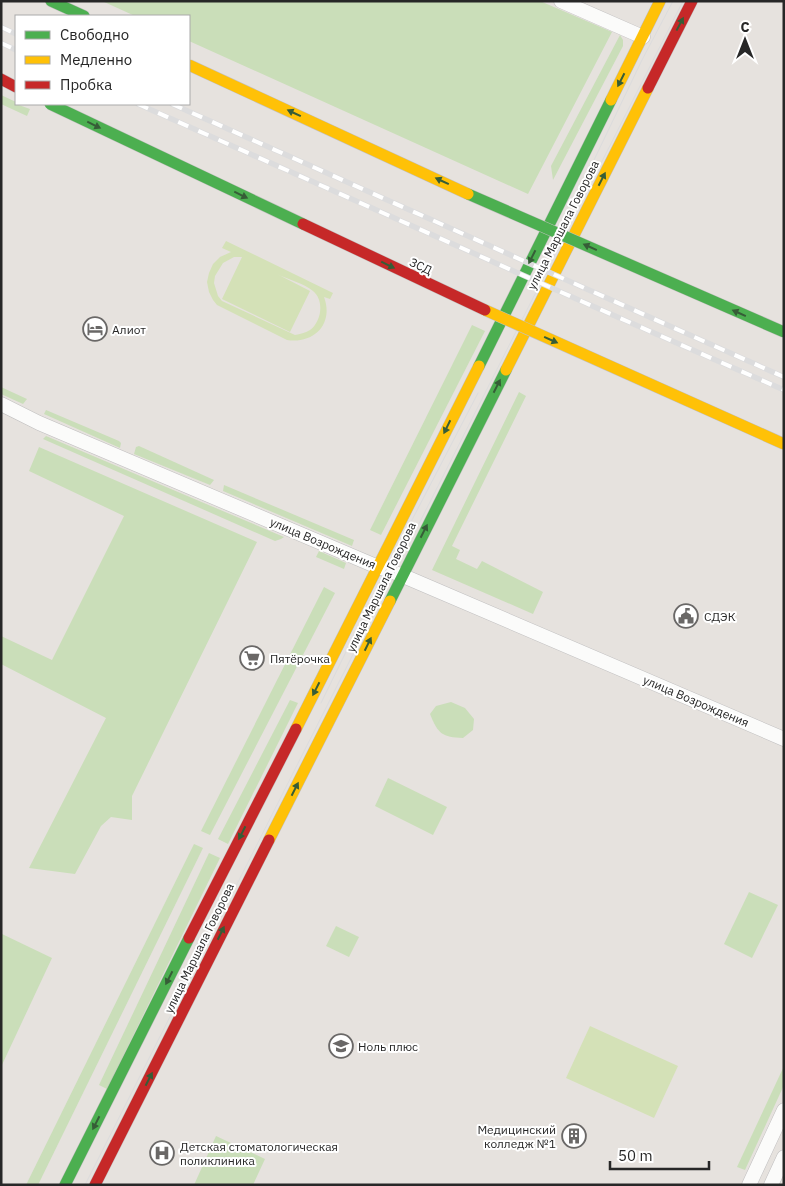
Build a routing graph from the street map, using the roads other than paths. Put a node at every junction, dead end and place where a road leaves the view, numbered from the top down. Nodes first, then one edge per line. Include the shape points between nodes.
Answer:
1 (51, 1) edge
2 (561, 1) edge
3 (660, 1) edge
4 (692, 1) edge
5 (82, 15) edge
6 (643, 37) junction
7 (190, 65) edge
8 (1, 79) edge
9 (15, 86) edge
10 (52, 105) edge
11 (784, 332) edge
12 (1, 404) edge
13 (784, 444) edge
14 (378, 567) junction
15 (402, 575) junction
16 (784, 739) edge
17 (784, 1110) edge
18 (784, 1157) edge
19 (65, 1185) edge
20 (95, 1185) edge
21 (749, 1185) edge
22 (771, 1185) edge

1 - 5 main road
2 - 6 street
3 - 6 main road, улица Маршала Говорова
15 -> 4 main road, улица Маршала Говорова
6 -> 14 main road, улица Маршала Говорова
11 -> 7 main road, bridge via 475,197
8 - 9 main road
10 -> 13 main road, ЗСД, bridge via 436,288
12 - 14 street, улица Возрождения
14 - 15 street, улица Возрождения
14 -> 19 main road, улица Маршала Говорова
15 - 16 street, улица Возрождения
20 -> 15 main road, улица Маршала Говорова
17 - 21 street
18 - 22 street

